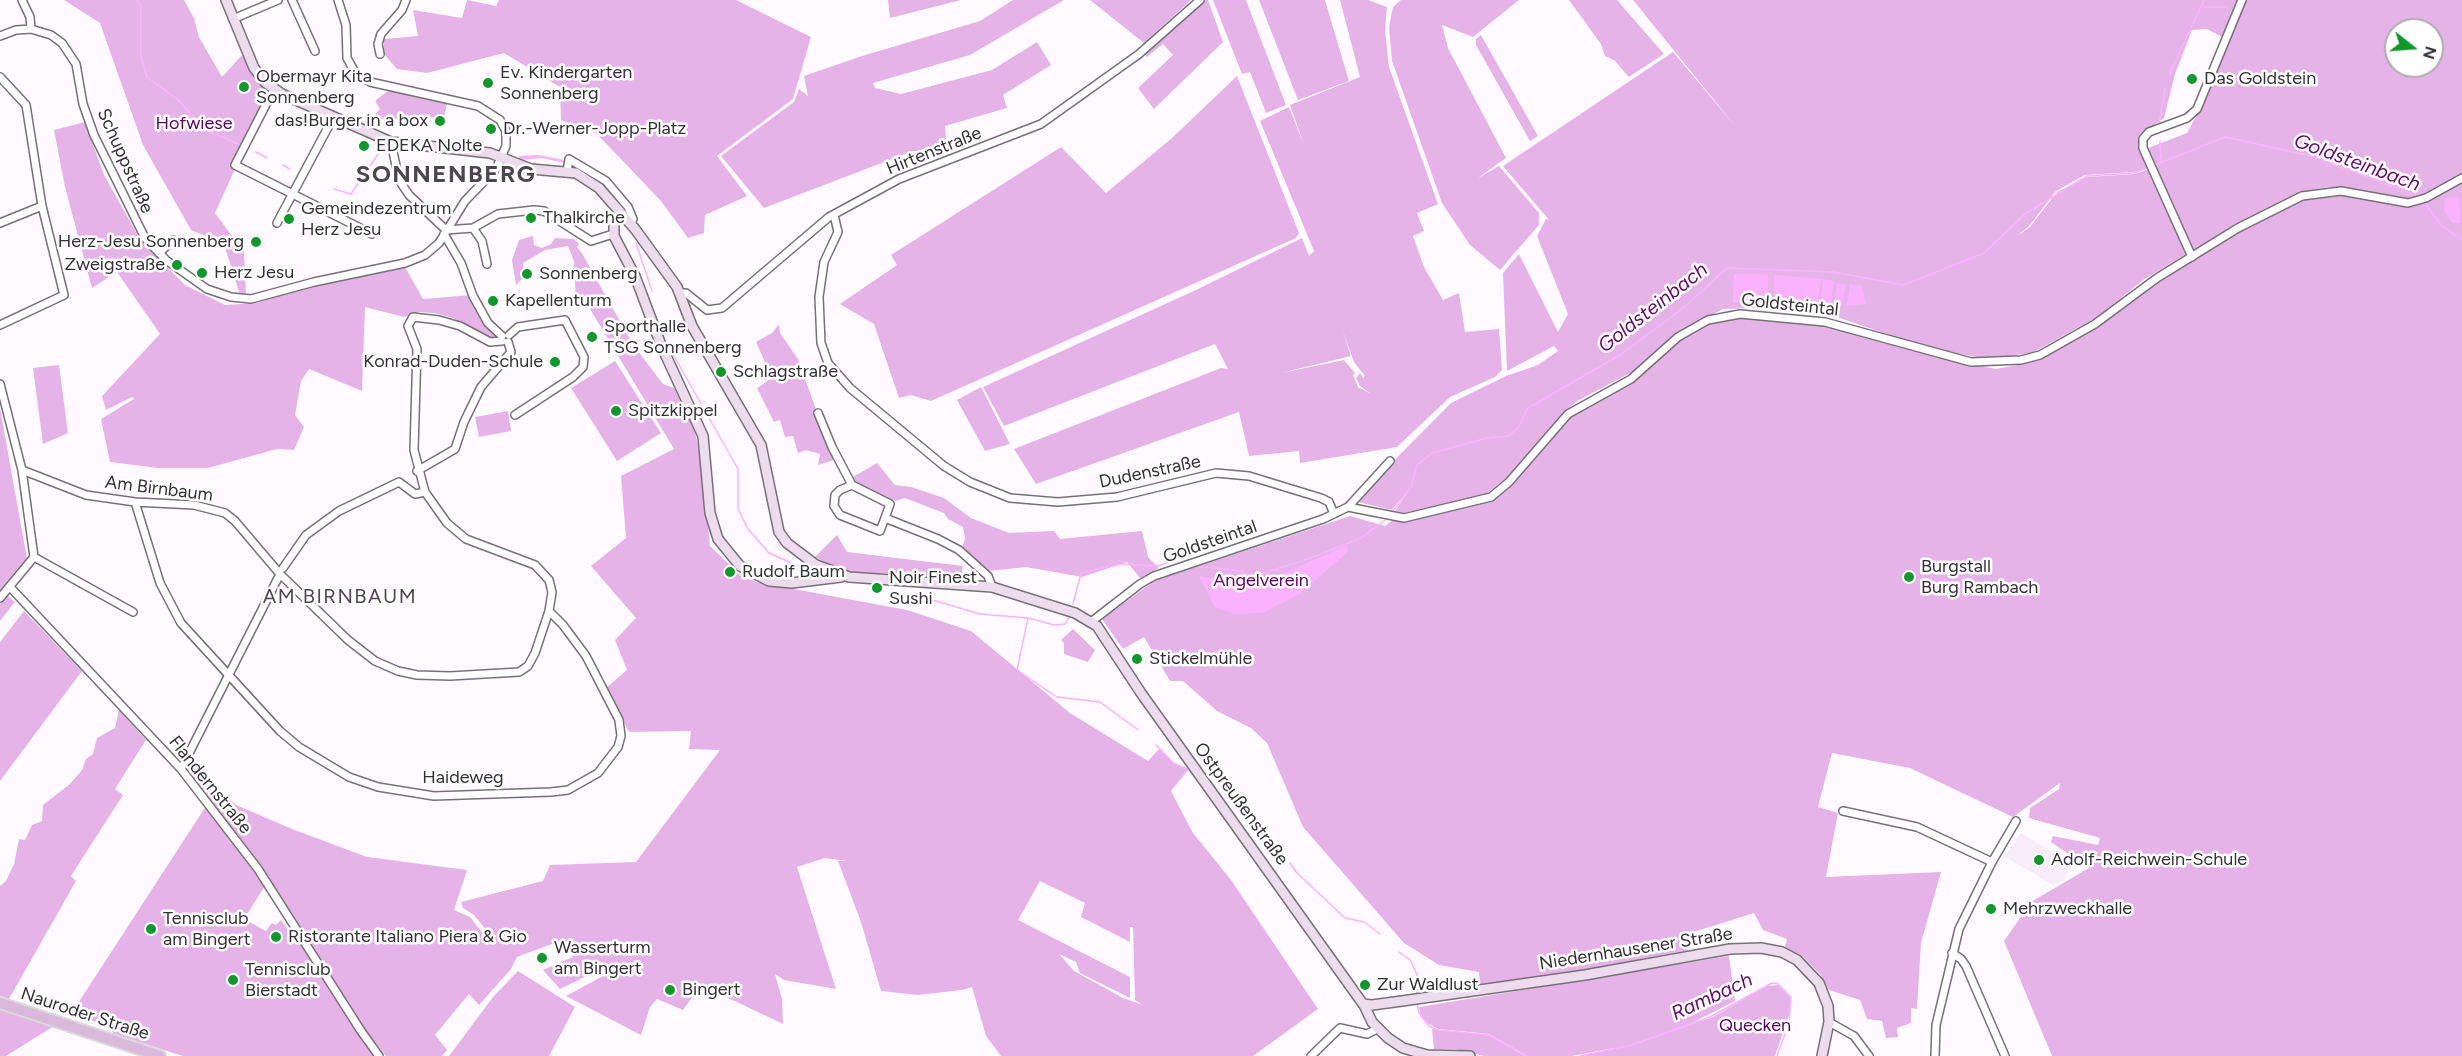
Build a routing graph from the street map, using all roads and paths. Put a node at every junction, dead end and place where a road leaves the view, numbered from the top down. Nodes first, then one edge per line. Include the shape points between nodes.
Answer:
1 (22, 0) edge
2 (226, 0) edge
3 (278, 0) edge
4 (292, 0) edge
5 (338, 0) edge
6 (406, 0) edge
7 (1200, 0) edge
8 (2242, 0) edge
9 (233, 18) junction
10 (31, 29) junction
11 (0, 36) edge
12 (315, 51) dead end
13 (380, 54) dead end
14 (0, 77) edge
15 (274, 89) junction
16 (333, 118) junction
17 (391, 142) junction
18 (502, 158) junction
19 (567, 172) junction
20 (2462, 178) edge
21 (292, 194) junction
22 (42, 206) junction
23 (619, 213) junction
24 (834, 215) junction
25 (0, 223) edge
26 (277, 224) dead end
27 (631, 225) junction
28 (473, 228) junction
29 (446, 232) junction
30 (372, 234) dead end
31 (614, 234) junction
32 (173, 240) dead end
33 (159, 253) junction
34 (2192, 257) junction
35 (487, 264) dead end
36 (680, 293) junction
37 (0, 325) edge
38 (505, 338) junction
39 (0, 384) edge
40 (818, 413) dead end
41 (515, 415) dead end
42 (1390, 460) dead end
43 (22, 470) junction
44 (417, 471) junction
45 (852, 485) junction
46 (425, 492) junction
47 (135, 502) junction
48 (1348, 507) junction
49 (1334, 514) junction
50 (885, 518) junction
51 (34, 557) junction
52 (816, 565) junction
53 (281, 571) junction
54 (849, 576) junction
55 (814, 579) junction
56 (10, 587) junction
57 (992, 587) junction
58 (0, 598) edge
59 (549, 611) junction
60 (133, 612) dead end
61 (1091, 622) junction
62 (230, 677) junction
63 (181, 769) junction
64 (1843, 811) dead end
65 (2016, 821) dead end
66 (1992, 862) junction
67 (1952, 953) junction
68 (0, 1003) edge
69 (1368, 1005) junction
70 (1829, 1022) junction
71 (1378, 1028) junction
72 (1445, 1055) edge
73 (160, 1056) edge
74 (379, 1056) edge
75 (1311, 1056) edge
76 (1470, 1056) edge
77 (1822, 1056) edge
78 (1869, 1056) edge
79 (1935, 1056) edge
80 (2005, 1056) edge

1 - 10 street
2 - 9 main road
3 - 9 street
4 - 12 street
5 - 18 street via 346,25 347,58 356,74 370,82 464,101 493,114 506,131
6 - 13 street via 381,34
7 - 24 street, Hirtenstraße via 1138,54 1041,124 899,179
8 - 34 street via 2197,109 2187,118 2145,135 2143,145
9 - 15 main road via 254,68
10 - 11 street
10 - 33 street, Schuppstraße via 51,35 70,53 94,135 138,229
14 - 22 street via 26,105
15 - 16 main road
15 - 21 street via 235,165
16 - 17 main road
16 - 21 street
17 - 18 main road
17 - 29 street via 399,180
18 - 19 main road via 531,169
18 - 29 street, Schuppstraße via 465,201
19 - 23 main road via 592,182
19 - 27 street via 569,159 606,180 628,207
20 - 34 street, Goldsteintal via 2422,200 2403,203 2341,191 2310,194 2253,220
21 - 26 street
21 - 30 street
22 - 25 street
22 - 37 street via 64,296
23 - 27 main road
23 - 31 main road
24 - 36 street, Hirtenstraße via 799,240 722,308 707,310 686,293
24 - 49 street, Dudenstraße via 838,232 821,279 822,351 836,375 944,466 987,491 1010,498 1058,502 1117,497 1216,473 1249,476 1329,502
27 - 36 main road
28 - 29 street
28 - 31 street via 498,214 544,211 591,241
28 - 35 street via 482,242
29 - 33 street, Schuppstraße via 430,251 405,263 251,299 207,289
29 - 38 street via 472,296 488,323
31 - 55 main road via 700,428 712,523 724,548 740,566 761,578 784,583
32 - 33 street
34 - 48 street, Goldsteintal via 2095,324 2040,355 2021,360 1971,362 1826,322 1740,314 1708,320 1678,337 1631,379 1568,414 1491,497 1412,516 1395,517
36 - 52 main road via 692,326 760,445 779,532
38 - 41 street via 518,327 565,320 584,357 583,368 573,377
38 - 44 street via 511,352 481,387 455,449
38 - 44 street, Am Birnbaum via 490,342 439,320 413,317 409,322 408,330 417,349
39 - 43 street
40 - 45 street
42 - 48 street, Goldsteintal
43 - 47 street, Am Birnbaum via 86,495
43 - 51 street
44 - 46 street, Am Birnbaum
45 - 50 street via 890,504
45 - 50 street via 835,495 834,506 840,515 880,531
46 - 53 street via 416,494 399,482 339,512 306,535
46 - 59 street, Am Birnbaum via 447,523 466,539 545,572 552,592
47 - 53 street, Am Birnbaum via 194,505 225,513
47 - 62 street, Haideweg via 169,605
48 - 49 street, Goldsteintal
49 - 61 street, Goldsteintal via 1154,576
50 - 57 street via 959,550 988,576
51 - 56 street
51 - 60 street
52 - 54 main road
52 - 55 main road
53 - 59 street, Am Birnbaum via 348,640 375,661 417,675 519,672 528,666 535,653
53 - 62 street
54 - 55 main road
54 - 57 main road
56 - 58 street
56 - 63 street, Flandernstraße
57 - 61 main road
59 - 62 street, Haideweg via 586,656 619,720 621,736 610,761 598,774 568,790 434,796 378,787 349,777 299,747
61 - 69 main road, Ostpreußenstraße via 1106,636 1142,695
62 - 63 street
63 - 74 street, Flandernstraße via 258,869
64 - 66 street via 1917,827
65 - 66 street
66 - 67 street via 1961,922
67 - 79 street via 1936,1025
67 - 80 street via 1966,966
68 - 73 main road, Nauroder Straße
69 - 70 main road, Niedernhausener Straße via 1585,975 1730,949 1761,948 1790,956 1809,970 1823,991
69 - 71 main road, Ostpreußenstraße
70 - 77 main road, Niedernhausener Straße
70 - 78 street via 1854,1036
71 - 72 main road, Ostpreußenstraße via 1409,1051
71 - 75 street via 1367,1034 1340,1028
72 - 76 main road, Ostpreußenstraße

